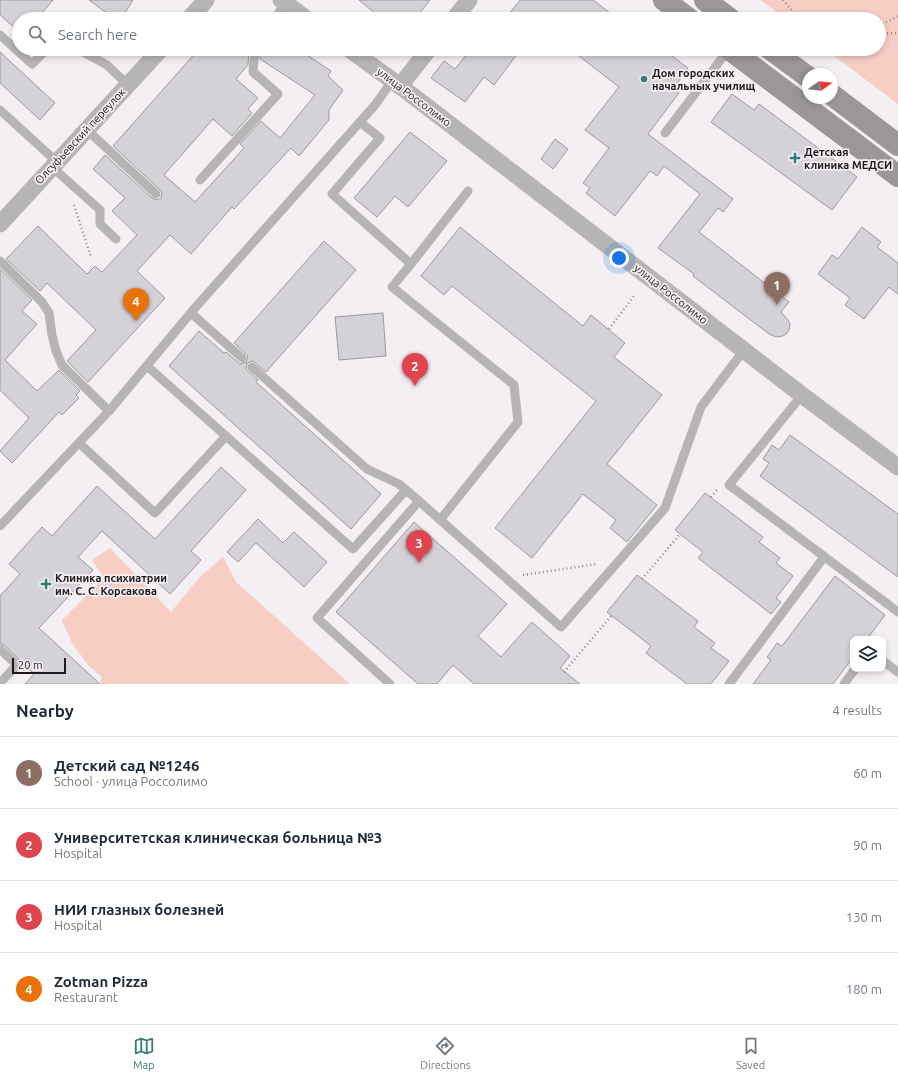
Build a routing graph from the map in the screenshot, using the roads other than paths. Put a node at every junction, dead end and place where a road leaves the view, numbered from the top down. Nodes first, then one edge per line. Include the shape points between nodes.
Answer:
1 (206, 0) edge
2 (469, 0) edge
3 (664, 0) edge
4 (705, 0) edge
5 (284, 2) edge
6 (195, 12) edge
7 (278, 12) edge
8 (298, 12) edge
9 (460, 12) edge
10 (680, 12) edge
11 (721, 12) edge
12 (0, 35) edge
13 (12, 46) edge
14 (23, 56) edge
15 (39, 56) edge
16 (91, 56) edge
17 (155, 56) edge
18 (254, 56) edge
19 (358, 56) edge
20 (422, 56) edge
21 (724, 56) edge
22 (738, 56) edge
23 (780, 56) edge
24 (802, 73) edge
25 (396, 84) junction
26 (128, 85) junction
27 (838, 100) edge
28 (0, 110) edge
29 (360, 122) junction
30 (87, 130) junction
31 (665, 133) dead end
32 (898, 145) edge
33 (54, 165) junction
34 (898, 176) edge
35 (200, 180) dead end
36 (468, 191) dead end
37 (156, 194) dead end
38 (0, 224) edge
39 (116, 239) dead end
40 (0, 261) edge
41 (411, 264) junction
42 (191, 313) junction
43 (744, 350) junction
44 (242, 358) dead end
45 (147, 366) junction
46 (252, 367) dead end
47 (802, 395) junction
48 (110, 411) junction
49 (226, 436) junction
50 (79, 443) junction
51 (898, 467) edge
52 (406, 490) junction
53 (419, 501) junction
54 (440, 520) junction
55 (0, 526) edge
56 (824, 556) junction
57 (898, 612) edge
58 (0, 649) edge
59 (886, 663) edge
60 (897, 670) edge
61 (853, 672) edge
62 (0, 683) edge
63 (390, 684) edge
64 (729, 684) edge
65 (844, 684) edge

1 - 6 street
2 - 9 street
3 - 10 main road
4 - 11 main road
5 - 7 lane
5 - 8 street
12 - 13 lane
14 - 15 lane via 32,64
16 - 26 lane via 107,65
17 - 26 street, Олсуфьевский переулок
18 - 35 lane via 253,72 278,94
19 - 25 street, улица Россолимо
20 - 25 street
21 - 31 lane
22 - 34 main road
23 - 24 main road
25 - 29 lane
25 - 43 street, улица Россолимо
26 - 30 street, Олсуфьевский переулок
27 - 32 main road
28 - 33 lane
29 - 41 lane via 380,138 332,194
29 - 42 lane
30 - 33 street, Олсуфьевский переулок
30 - 37 lane
33 - 38 street, Олсуфьевский переулок
33 - 39 lane via 100,210 100,224
36 - 41 lane
40 - 48 lane via 42,302 49,313 56,352 62,365
41 - 54 lane via 392,287 514,385 518,422
42 - 44 lane
42 - 45 lane
43 - 47 street, улица Россолимо
43 - 54 lane via 701,407 665,508 562,627
45 - 48 lane
45 - 49 lane
46 - 52 lane via 367,469
47 - 51 street, улица Россолимо
47 - 56 lane via 729,485
48 - 50 lane
49 - 50 lane via 155,513
49 - 52 lane via 353,549
50 - 55 lane
52 - 53 lane
53 - 54 lane
53 - 63 lane via 317,618
56 - 57 lane
56 - 64 lane
58 - 62 lane via 16,665
59 - 60 lane
61 - 65 lane

